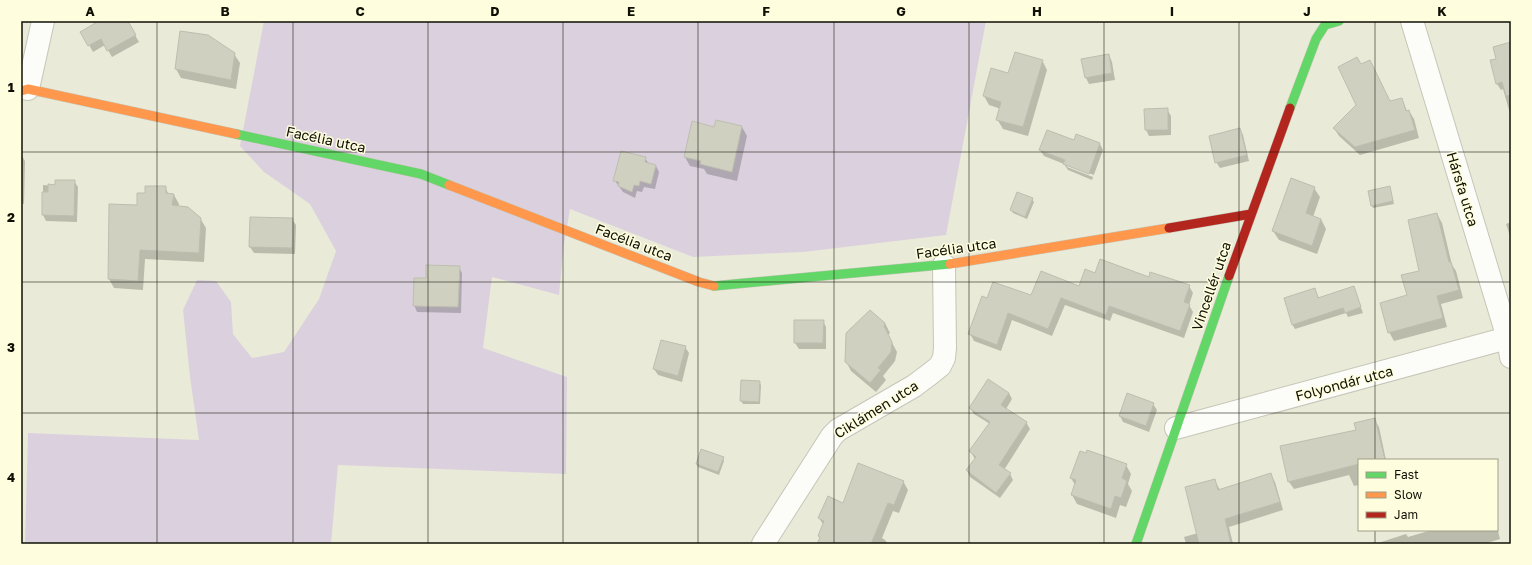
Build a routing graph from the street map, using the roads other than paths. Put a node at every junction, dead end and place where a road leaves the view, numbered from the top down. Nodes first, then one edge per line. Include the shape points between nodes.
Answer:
1 (43, 21) edge
2 (1338, 21) edge
3 (1412, 21) edge
4 (25, 90) edge
5 (1251, 214) junction
6 (944, 265) junction
7 (1510, 344) edge
8 (1176, 428) junction
9 (763, 544) edge
10 (1136, 544) edge

1 - 4 street
2 - 5 street, Vincellér utca via 1325,25 1316,39
3 - 7 street, Hársfa utca
4 - 6 street, Facélia utca via 421,174 716,287
5 - 6 street, Facélia utca
5 - 8 street, Vincellér utca
6 - 9 street, Ciklámen utca via 945,353 940,366 914,386 832,436
7 - 8 street, Folyondár utca
8 - 10 street, Vincellér utca

